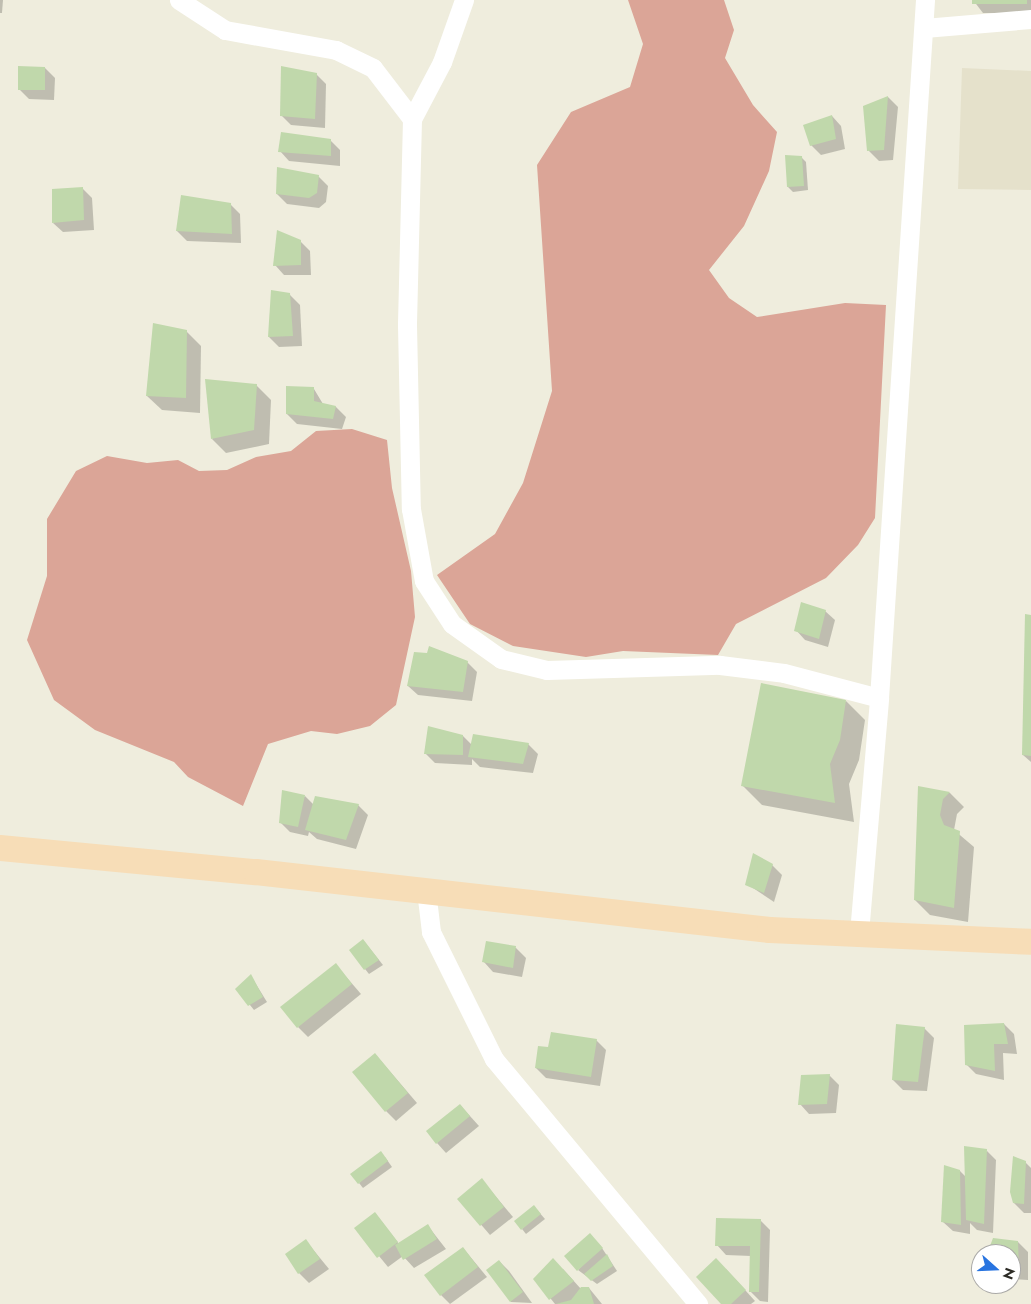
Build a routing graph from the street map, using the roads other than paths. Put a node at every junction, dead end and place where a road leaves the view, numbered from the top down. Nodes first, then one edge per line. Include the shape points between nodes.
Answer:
1 (179, 0) edge
2 (464, 0) edge
3 (925, 0) edge
4 (1031, 20) edge
5 (924, 28) junction
6 (412, 119) junction
7 (879, 698) junction
8 (0, 848) edge
9 (426, 890) junction
10 (859, 933) junction
11 (1031, 942) edge
12 (698, 1304) edge

1 - 6 street via 225,30 336,50 374,68
2 - 6 street via 442,62
3 - 5 street
4 - 5 street
5 - 7 street
6 - 7 street via 407,326 411,509 424,582 452,624 501,659 547,670 720,666 784,672
7 - 10 street
8 - 9 main road
9 - 10 main road via 770,930
9 - 12 street via 431,932 494,1060
10 - 11 main road

